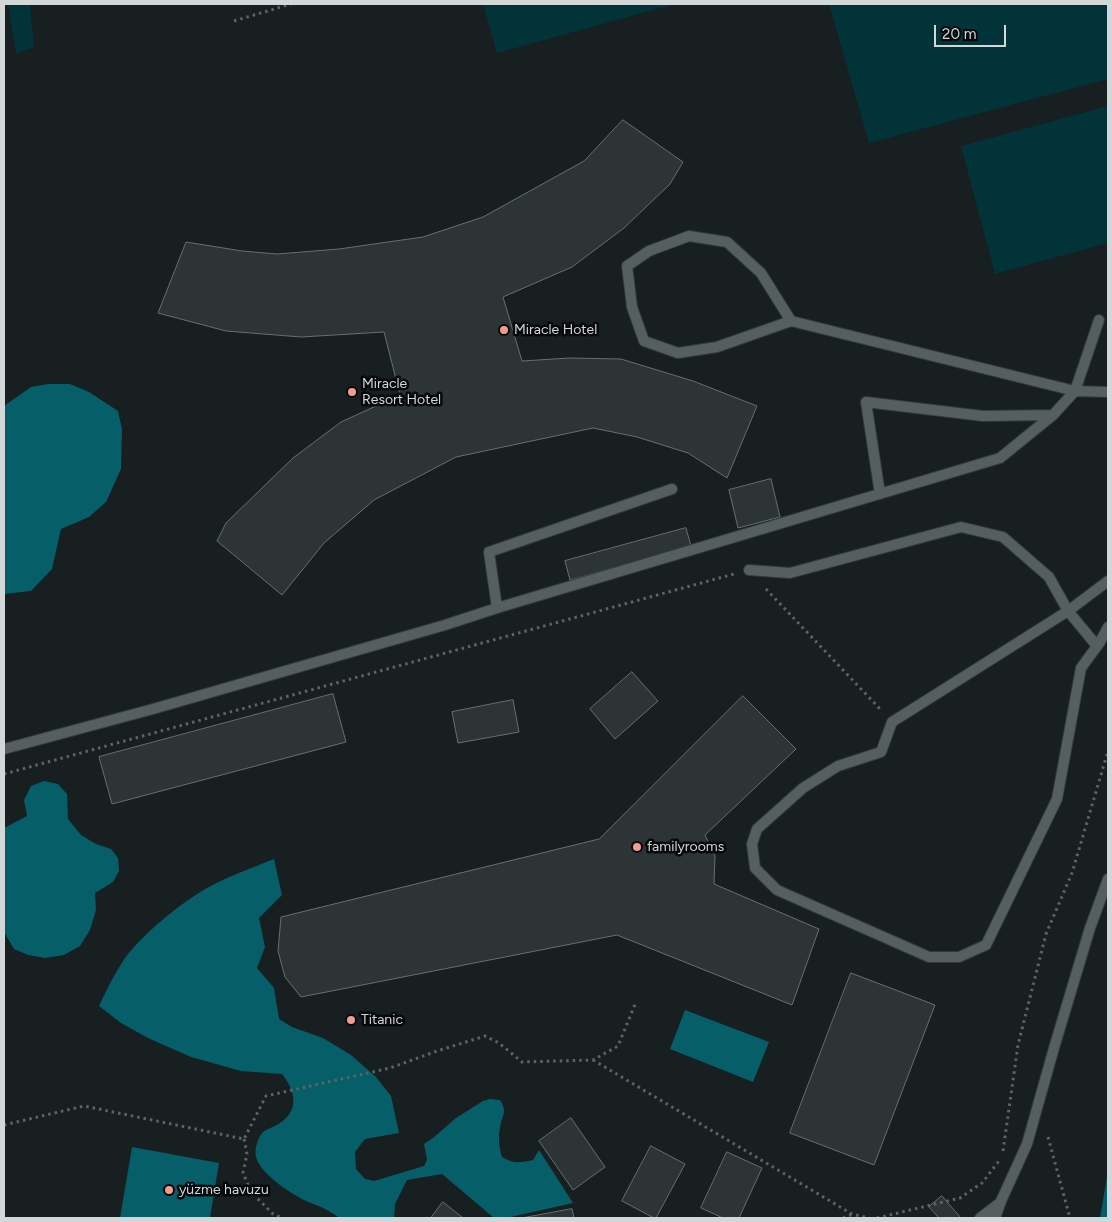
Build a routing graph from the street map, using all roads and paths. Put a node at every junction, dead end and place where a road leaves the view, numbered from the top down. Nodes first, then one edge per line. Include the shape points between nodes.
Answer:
1 (291, 4) edge
2 (234, 20) dead end
3 (1100, 320) dead end
4 (791, 321) junction
5 (1075, 391) junction
6 (1108, 392) edge
7 (1053, 415) junction
8 (672, 489) dead end
9 (880, 494) junction
10 (749, 570) junction
11 (1108, 581) edge
12 (497, 608) junction
13 (1068, 611) junction
14 (1108, 627) edge
15 (1097, 646) junction
16 (892, 722) junction
17 (4, 749) edge
18 (1108, 751) edge
19 (4, 774) edge
20 (1108, 879) edge
21 (636, 1002) dead end
22 (593, 1060) junction
23 (4, 1124) edge
24 (1046, 1132) dead end
25 (244, 1139) junction
26 (1001, 1201) junction
27 (852, 1214) junction
28 (282, 1218) edge
29 (843, 1218) edge
30 (869, 1218) edge
31 (877, 1218) edge
32 (980, 1218) edge
33 (995, 1218) edge
34 (1070, 1218) edge

1 - 2 path
3 - 5 lane
4 - 4 lane via 717,347 678,353 644,341 632,307 627,266 649,251 689,236 727,242 761,273
4 - 5 lane
5 - 6 lane
5 - 7 lane
7 - 9 lane via 1000,458
7 - 9 lane via 983,416 866,402
8 - 12 lane via 489,552
9 - 12 lane
10 - 13 lane via 790,573 961,527 1003,538 1049,577
10 - 16 path
10 - 19 path
11 - 13 lane
12 - 17 lane via 153,709
13 - 15 lane
13 - 16 lane
14 - 15 lane
15 - 16 lane via 1081,668 1057,799 986,945 960,957 929,957 777,890 755,868 752,844 757,829 803,788 838,766 881,752
18 - 31 path via 1072,873 1046,934 1018,1045 1003,1155 982,1183 960,1198
20 - 26 lane via 1090,928 1027,1144
21 - 22 path via 618,1046
22 - 25 path via 522,1062 486,1036 390,1068 266,1096
22 - 27 path
23 - 25 path via 84,1106
24 - 34 path
25 - 28 path via 247,1154 242,1173 251,1192 273,1214
26 - 32 lane
26 - 33 lane
27 - 29 path
27 - 30 path

